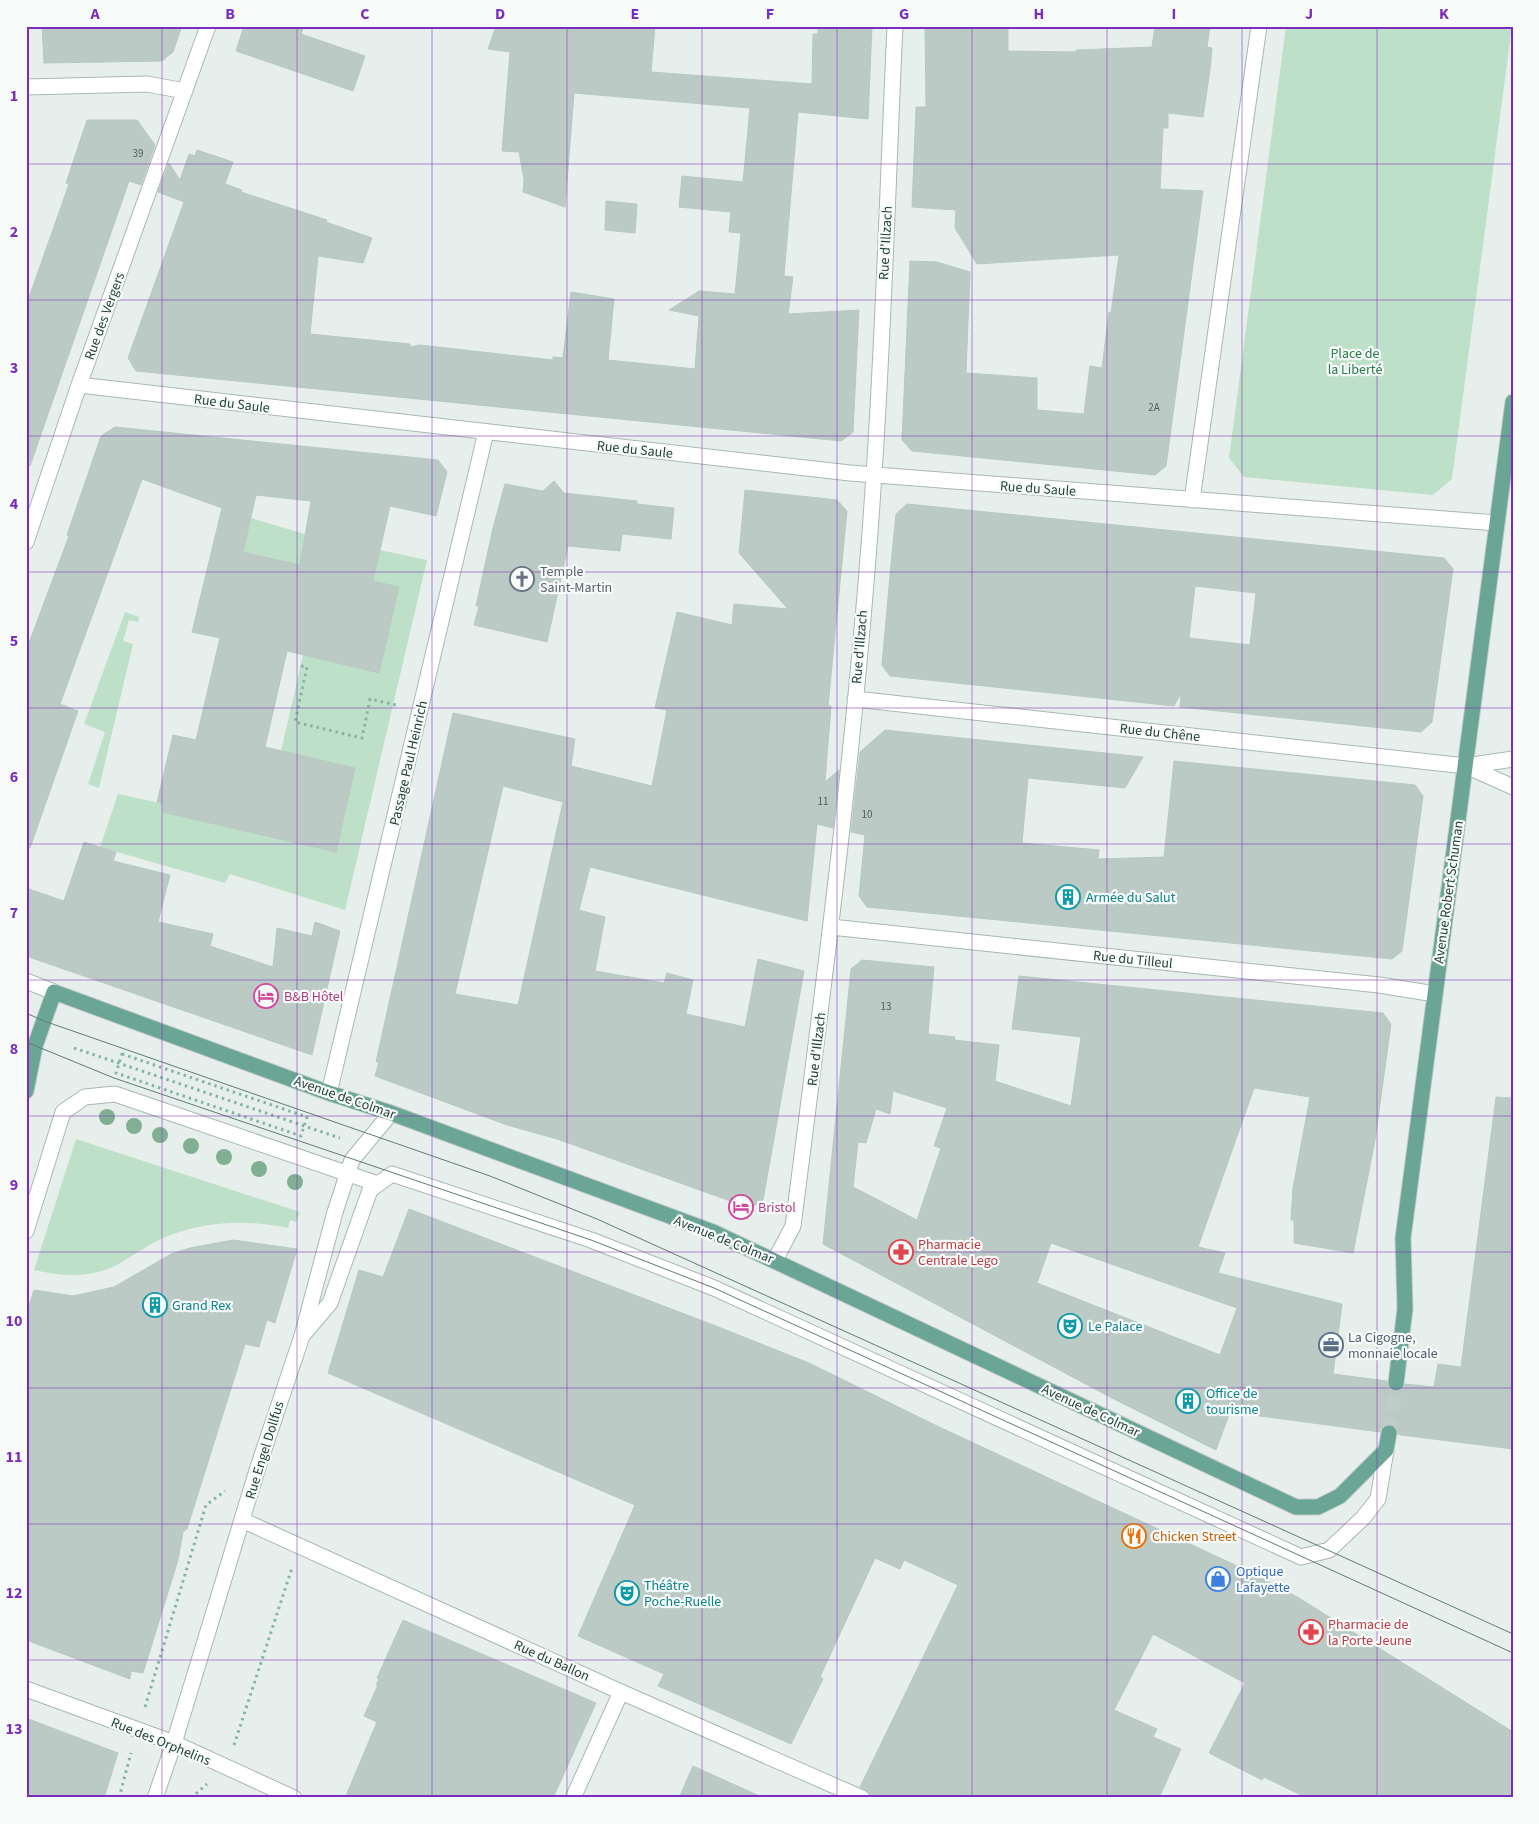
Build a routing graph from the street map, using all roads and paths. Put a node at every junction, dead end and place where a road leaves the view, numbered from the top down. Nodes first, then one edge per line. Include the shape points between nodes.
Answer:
1 (208, 26) edge
2 (895, 26) edge
3 (1259, 26) edge
4 (26, 87) edge
5 (185, 91) junction
6 (79, 385) junction
7 (1513, 402) edge
8 (486, 432) junction
9 (874, 474) junction
10 (1192, 500) junction
11 (1497, 523) junction
12 (26, 542) edge
13 (300, 666) dead end
14 (855, 699) junction
15 (420, 710) junction
16 (1513, 759) edge
17 (1466, 766) junction
18 (1513, 787) edge
19 (831, 926) junction
20 (26, 981) edge
21 (54, 992) junction
22 (1435, 994) junction
23 (74, 1048) dead end
24 (119, 1063) junction
25 (27, 1083) edge
26 (329, 1093) junction
27 (391, 1113) junction
28 (304, 1126) junction
29 (340, 1138) dead end
30 (348, 1174) junction
31 (378, 1184) junction
32 (26, 1231) edge
33 (775, 1260) junction
34 (302, 1336) junction
35 (1396, 1383) tunnel mouth
36 (1389, 1433) tunnel mouth
37 (1386, 1450) junction
38 (258, 1468) junction
39 (242, 1520) junction
40 (300, 1546) junction
41 (26, 1689) edge
42 (621, 1692) junction
43 (137, 1730) junction
44 (174, 1743) junction
45 (227, 1767) junction
46 (119, 1798) edge
47 (155, 1798) edge
48 (191, 1798) edge
49 (294, 1798) edge
50 (573, 1798) edge
51 (862, 1798) edge

1 - 5 street, Rue des Vergers
2 - 9 street, Rue d'Illzach
3 - 10 street
4 - 5 street via 147,84
5 - 6 street, Rue des Vergers
6 - 8 street, Rue du Saule
6 - 12 street, Rue des Vergers
7 - 11 main road, Avenue Robert Schuman
8 - 9 street, Rue du Saule
8 - 15 street, Passage Paul Heinrich
9 - 10 street, Rue du Saule
9 - 14 street, Rue d'Illzach
10 - 11 street
11 - 17 main road, Avenue Robert Schuman
13 - 15 path via 307,667 295,722 362,738 370,699
14 - 17 street, Rue du Chêne
14 - 19 street, Rue d'Illzach
15 - 26 street, Passage Paul Heinrich
16 - 17 street
17 - 18 street
17 - 22 main road, Avenue Robert Schuman
19 - 22 street, Rue du Tilleul via 1379,985
19 - 33 street, Rue d'Illzach via 794,1226
20 - 21 street, Avenue de Colmar
21 - 25 main road via 35,1046
21 - 26 main road, Avenue de Colmar
22 - 35 main road, Avenue Robert Schuman via 1404,1238 1405,1309
23 - 24 path
24 - 28 path
24 - 28 path via 122,1054 233,1091 307,1117
24 - 28 path via 116,1073 301,1136
26 - 27 main road, Avenue de Colmar
27 - 30 street, Rue Engel Dollfus via 352,1160
27 - 33 main road, Avenue de Colmar via 713,1232
28 - 29 path
30 - 31 street
30 - 32 street via 115,1094 85,1096 63,1112
30 - 34 street, Rue Engel Dollfus
31 - 34 street via 370,1190 330,1303
31 - 37 street via 392,1174 591,1240 714,1288 1301,1557 1329,1550 1364,1518 1378,1499
33 - 37 main road, Avenue de Colmar via 1296,1507 1318,1507 1340,1496
34 - 38 street, Rue Engel Dollfus
36 - 37 main road
38 - 39 street, Rue Engel Dollfus
38 - 43 path via 206,1505
39 - 40 street, Rue du Ballon
39 - 44 street, Rue Engel Dollfus
40 - 42 street, Rue du Ballon
40 - 45 path
41 - 43 street, Rue des Orphelins
42 - 50 street
42 - 51 street, Rue du Ballon
43 - 44 street, Rue des Orphelins
43 - 46 path
44 - 45 street, Rue des Orphelins
44 - 47 street, Rue Engel Dollfus
45 - 48 path
45 - 49 street, Rue des Orphelins

